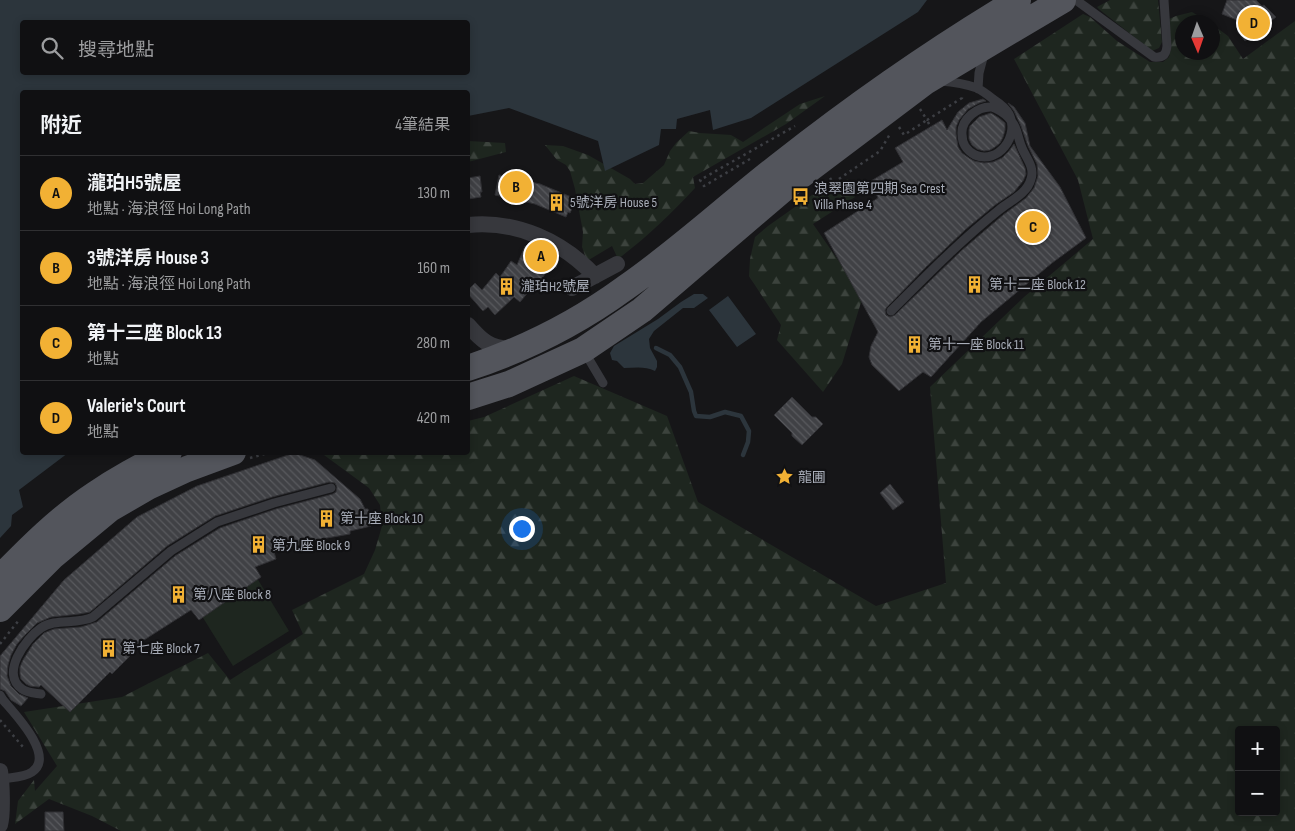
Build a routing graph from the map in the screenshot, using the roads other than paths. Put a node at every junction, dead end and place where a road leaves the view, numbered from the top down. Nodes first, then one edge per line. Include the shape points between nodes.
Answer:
1 (1018, 0) edge
2 (1063, 0) edge
3 (1076, 0) edge
4 (1164, 0) edge
5 (986, 46) junction
6 (978, 89) junction
7 (922, 94) junction
8 (1010, 120) junction
9 (470, 226) edge
10 (617, 264) dead end
11 (595, 276) junction
12 (572, 288) dead end
13 (891, 311) dead end
14 (470, 328) edge
15 (518, 349) junction
16 (584, 350) junction
17 (470, 367) edge
18 (602, 383) dead end
19 (470, 396) edge
20 (163, 455) edge
21 (238, 456) edge
22 (331, 488) dead end
23 (0, 578) edge
24 (12, 612) edge
25 (41, 694) dead end
26 (0, 695) edge
27 (1, 775) edge
28 (0, 823) edge

1 - 15 main road via 912,67 842,117 625,289 570,323
2 - 5 main road
3 - 4 lane via 1159,58 1167,52
5 - 6 lane
5 - 7 main road
6 - 7 lane via 941,81
6 - 8 lane via 1002,105
7 - 16 main road via 850,138 787,186 642,310
8 - 8 lane via 994,107 972,114 961,132 964,146 972,154 982,157 999,153 1012,134
8 - 13 lane via 1017,128 1021,147 1031,167 1032,179 1025,191 943,258
9 - 11 street via 500,226 538,235 573,255
10 - 11 street
11 - 12 street
14 - 15 street via 489,344
15 - 17 main road
16 - 18 lane
16 - 19 main road via 509,384
20 - 23 main road via 94,495 53,527
21 - 24 main road via 187,469 110,509 52,557
22 - 25 lane via 217,522 171,551 93,618 50,624 40,629 20,651 15,662 14,679 24,691
26 - 27 lane via 31,735 39,761 30,773
27 - 28 street

